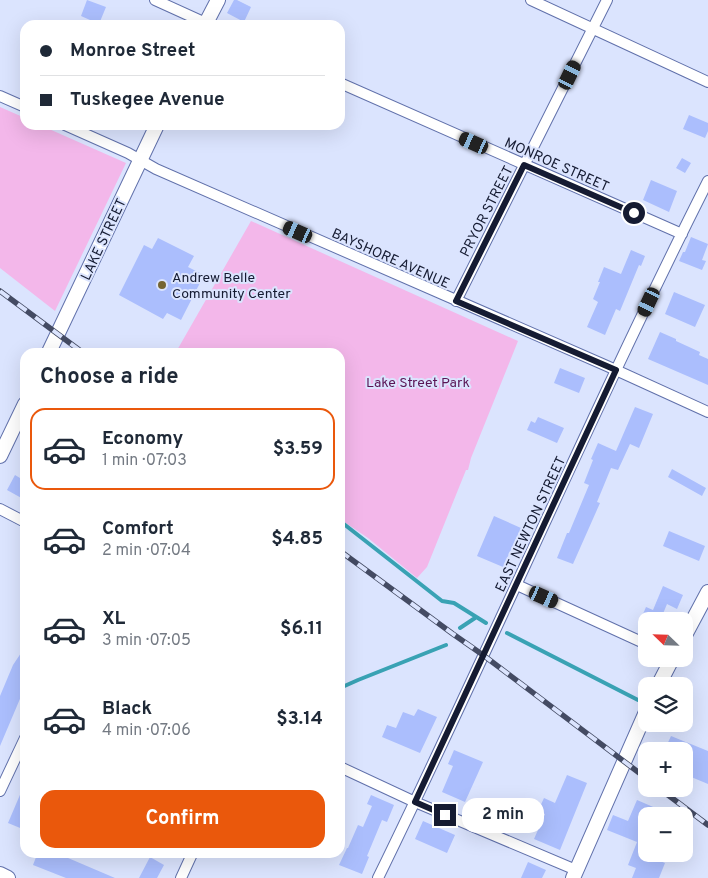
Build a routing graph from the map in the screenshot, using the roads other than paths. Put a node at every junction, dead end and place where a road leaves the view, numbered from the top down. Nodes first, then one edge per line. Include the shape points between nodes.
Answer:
1 (155, 0) edge
2 (218, 0) edge
3 (531, 0) edge
4 (607, 0) edge
5 (198, 20) edge
6 (209, 20) edge
7 (592, 28) junction
8 (708, 82) edge
9 (345, 85) edge
10 (0, 96) edge
11 (20, 105) edge
12 (76, 130) edge
13 (155, 130) edge
14 (140, 160) junction
15 (524, 165) junction
16 (708, 182) edge
17 (682, 234) junction
18 (456, 301) junction
19 (51, 348) edge
20 (616, 370) junction
21 (708, 412) edge
22 (20, 414) edge
23 (0, 456) edge
24 (0, 509) edge
25 (20, 519) edge
26 (517, 585) junction
27 (708, 592) edge
28 (693, 620) edge
29 (638, 640) edge
30 (638, 730) edge
31 (20, 749) edge
32 (345, 769) edge
33 (0, 791) edge
34 (415, 802) junction
35 (190, 858) edge
36 (0, 874) edge
37 (574, 874) edge
38 (8, 878) edge
39 (181, 878) edge
40 (378, 878) edge

1 - 5 street
2 - 6 street
3 - 7 street
4 - 7 street, PRYOR STREET
7 - 8 street
7 - 15 street, PRYOR STREET
9 - 15 street, MONROE STREET
10 - 11 street
12 - 14 street, BAYSHORE AVENUE
13 - 14 street, LAKE STREET
14 - 18 street, BAYSHORE AVENUE
14 - 19 street, LAKE STREET
15 - 17 street, MONROE STREET
15 - 18 street, PRYOR STREET
16 - 17 street, EAST NEWTON STREET
17 - 20 street, EAST NEWTON STREET
18 - 20 street, BAYSHORE AVENUE
20 - 21 street, BAYSHORE AVENUE
20 - 26 street, EAST NEWTON STREET
22 - 23 street
24 - 25 street
26 - 29 street
26 - 34 street, EAST NEWTON STREET
27 - 28 street
30 - 37 street
31 - 33 street
32 - 34 street
34 - 37 street
34 - 40 street, EAST NEWTON STREET
35 - 39 street
36 - 38 street

